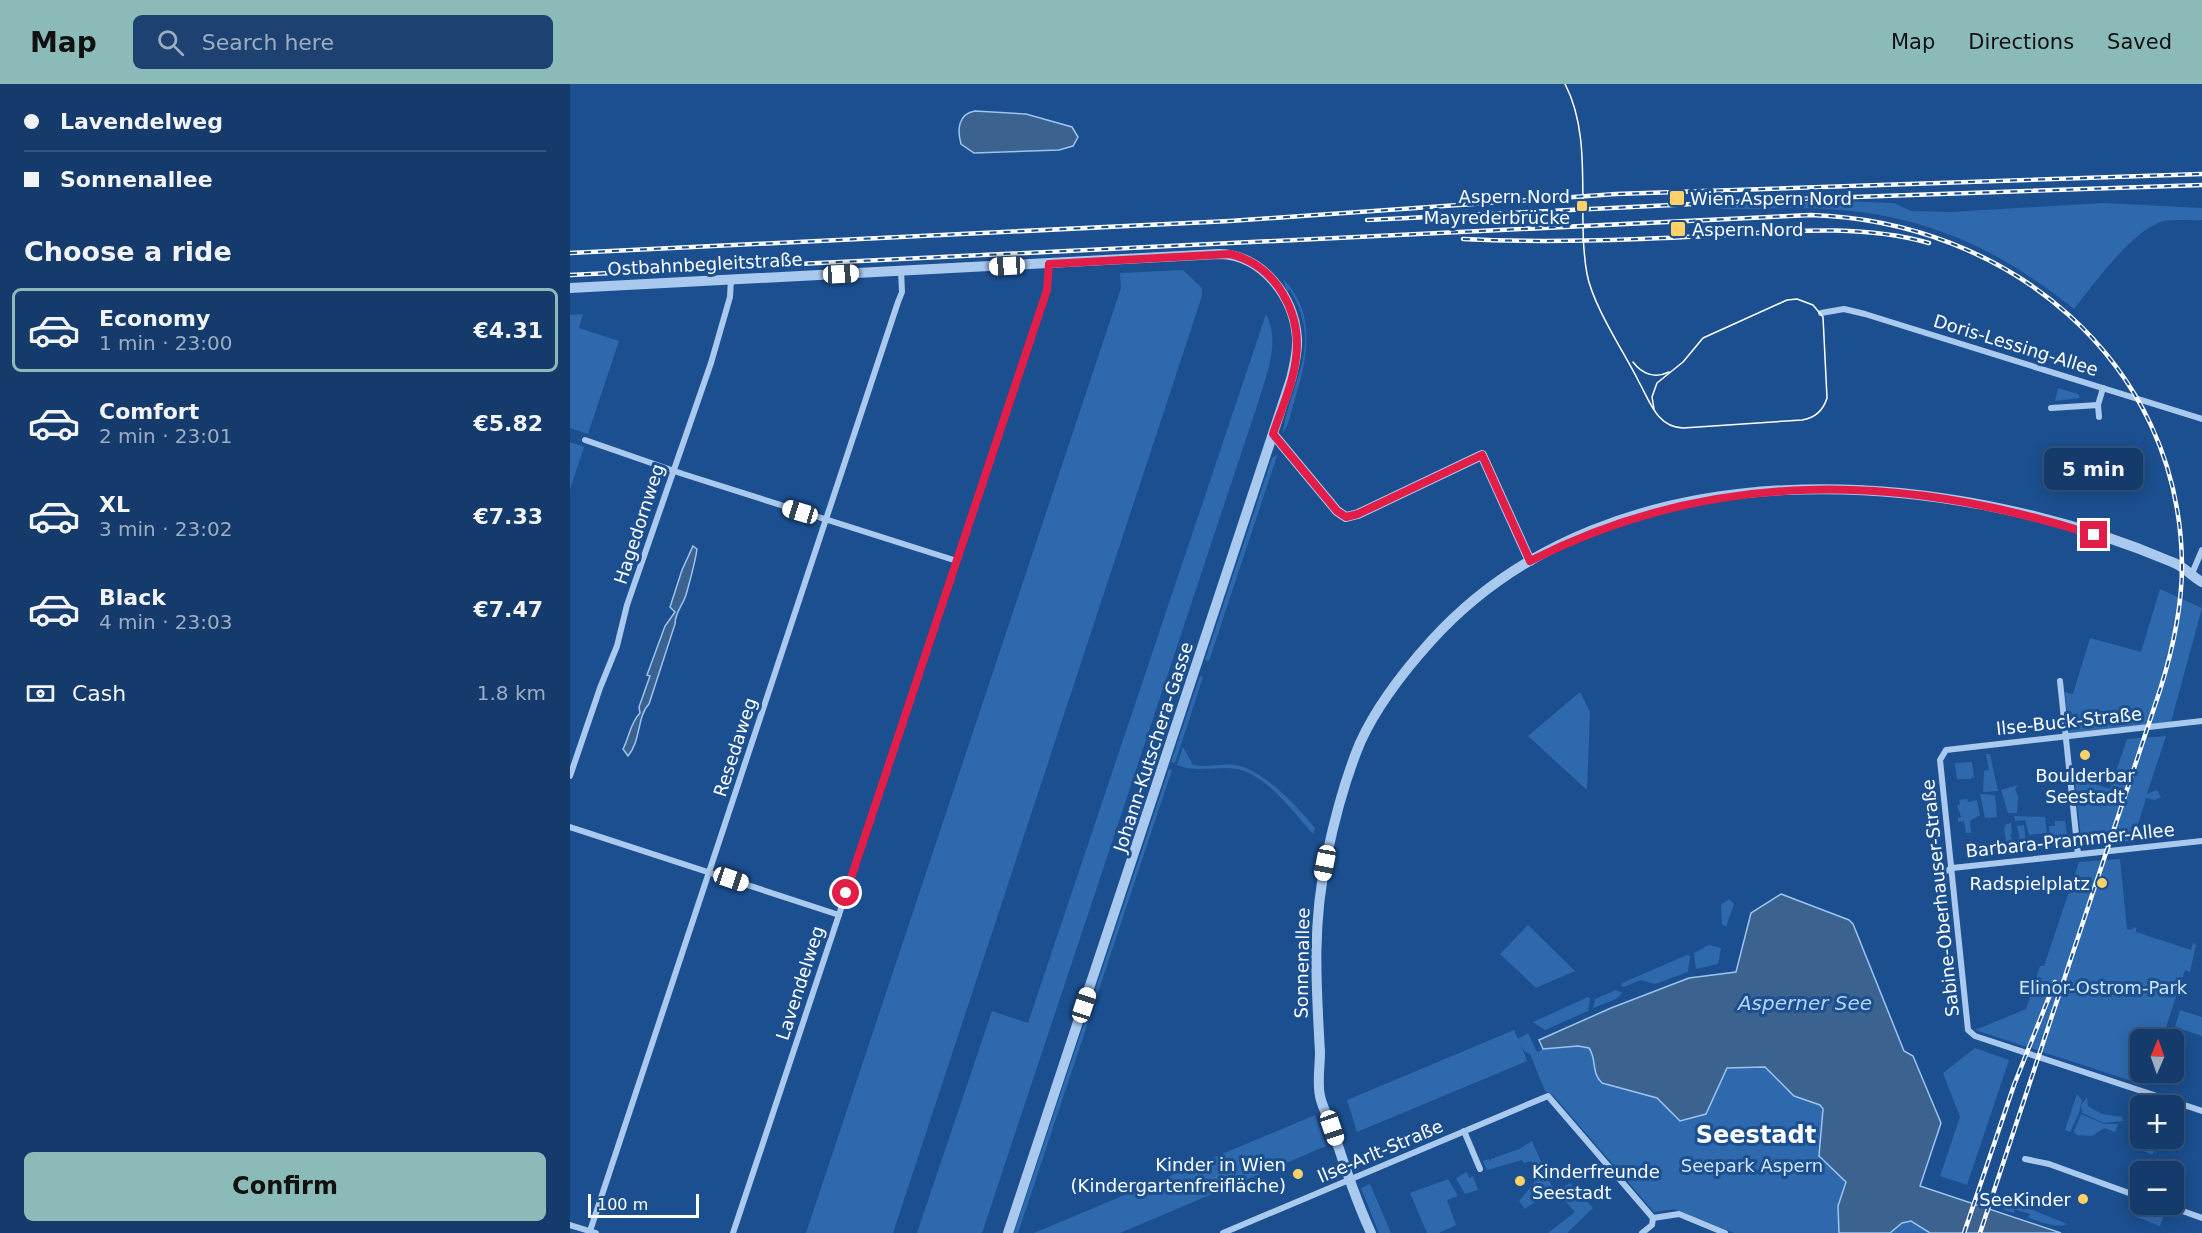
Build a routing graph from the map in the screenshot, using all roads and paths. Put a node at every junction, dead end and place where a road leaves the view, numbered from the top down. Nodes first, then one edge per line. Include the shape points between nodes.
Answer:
1 (1049, 264) junction
2 (901, 271) junction
3 (1267, 273) joint
4 (731, 279) junction
5 (570, 288) edge
6 (1821, 313) dead end
7 (2103, 388) junction
8 (2098, 405) junction
9 (2051, 408) dead end
10 (2099, 417) dead end
11 (2202, 419) edge
12 (1273, 434) junction
13 (585, 440) dead end
14 (673, 469) junction
15 (826, 520) junction
16 (2202, 550) edge
17 (957, 561) junction
18 (1530, 561) junction
19 (2191, 577) junction
20 (2202, 582) edge
21 (2060, 681) dead end
22 (2202, 721) edge
23 (2065, 736) junction
24 (1942, 755) joint
25 (570, 776) edge
26 (570, 827) edge
27 (2202, 841) edge
28 (2078, 854) junction
29 (1952, 868) junction
30 (710, 872) junction
31 (1942, 873) dead end
32 (839, 915) junction
33 (2202, 1111) edge
34 (1464, 1131) junction
35 (2025, 1159) dead end
36 (1480, 1169) dead end
37 (1350, 1180) junction
38 (2130, 1193) edge
39 (2184, 1212) edge
40 (1653, 1218) junction
41 (2202, 1218) edge
42 (570, 1225) edge
43 (593, 1232) edge
44 (733, 1233) edge
45 (1008, 1233) edge
46 (1223, 1233) edge
47 (1371, 1233) edge
48 (1642, 1233) edge
49 (1725, 1233) edge

1 - 2 street, Ostbahnbegleitstraße
1 - 3 street, Ostbahnbegleitstraße via 1230,254
1 - 17 street, Lavendelweg via 1047,290
2 - 4 street, Ostbahnbegleitstraße
2 - 15 street, Resedaweg via 902,292
3 - 12 street, Johann-Kutschera-Gasse via 1282,291 1297,338 1296,359
4 - 5 street, Ostbahnbegleitstraße
4 - 14 street, Hagedornweg via 730,297 711,362
6 - 7 street, Doris-Lessing-Allee via 1844,309 1865,314
7 - 8 street
7 - 11 street, Doris-Lessing-Allee
8 - 9 street
8 - 10 street
12 - 18 street via 1346,517 1482,455
12 - 45 street, Johann-Kutschera-Gasse
13 - 14 street
14 - 15 street
14 - 25 street, Hagedornweg via 617,646
15 - 17 street
15 - 30 street, Resedaweg
16 - 19 street
17 - 32 street, Lavendelweg
18 - 19 street, Sonnenallee via 1610,525 1673,506 1749,492 1826,488 1904,493 2019,514 2170,560
18 - 37 street, Sonnenallee via 1462,610 1404,672 1361,741 1340,803 1319,898 1315,988 1320,1098
19 - 20 street, Sonnenallee
21 - 23 street
22 - 23 street, Ilse-Buck-Straße
23 - 24 street, Ilse-Buck-Straße via 1946,750
23 - 28 street
24 - 29 street, Sabine-Oberhauser-Straße
26 - 30 street
27 - 28 street, Barbara-Prammer-Allee
28 - 29 street, Barbara-Prammer-Allee
29 - 31 street, Barbara-Prammer-Allee
29 - 33 street, Sabine-Oberhauser-Straße via 1968,1029 1975,1036
30 - 32 street
30 - 43 street, Resedaweg
32 - 44 street, Lavendelweg
34 - 36 street
34 - 37 street, Ilse-Arlt-Straße
34 - 40 street, Ilse-Arlt-Straße via 1548,1096
35 - 38 street
37 - 46 street, Ilse-Arlt-Straße
37 - 47 street, Sonnenallee
39 - 41 street
40 - 48 street via 1652,1225
40 - 49 street via 1679,1214
42 - 43 street

